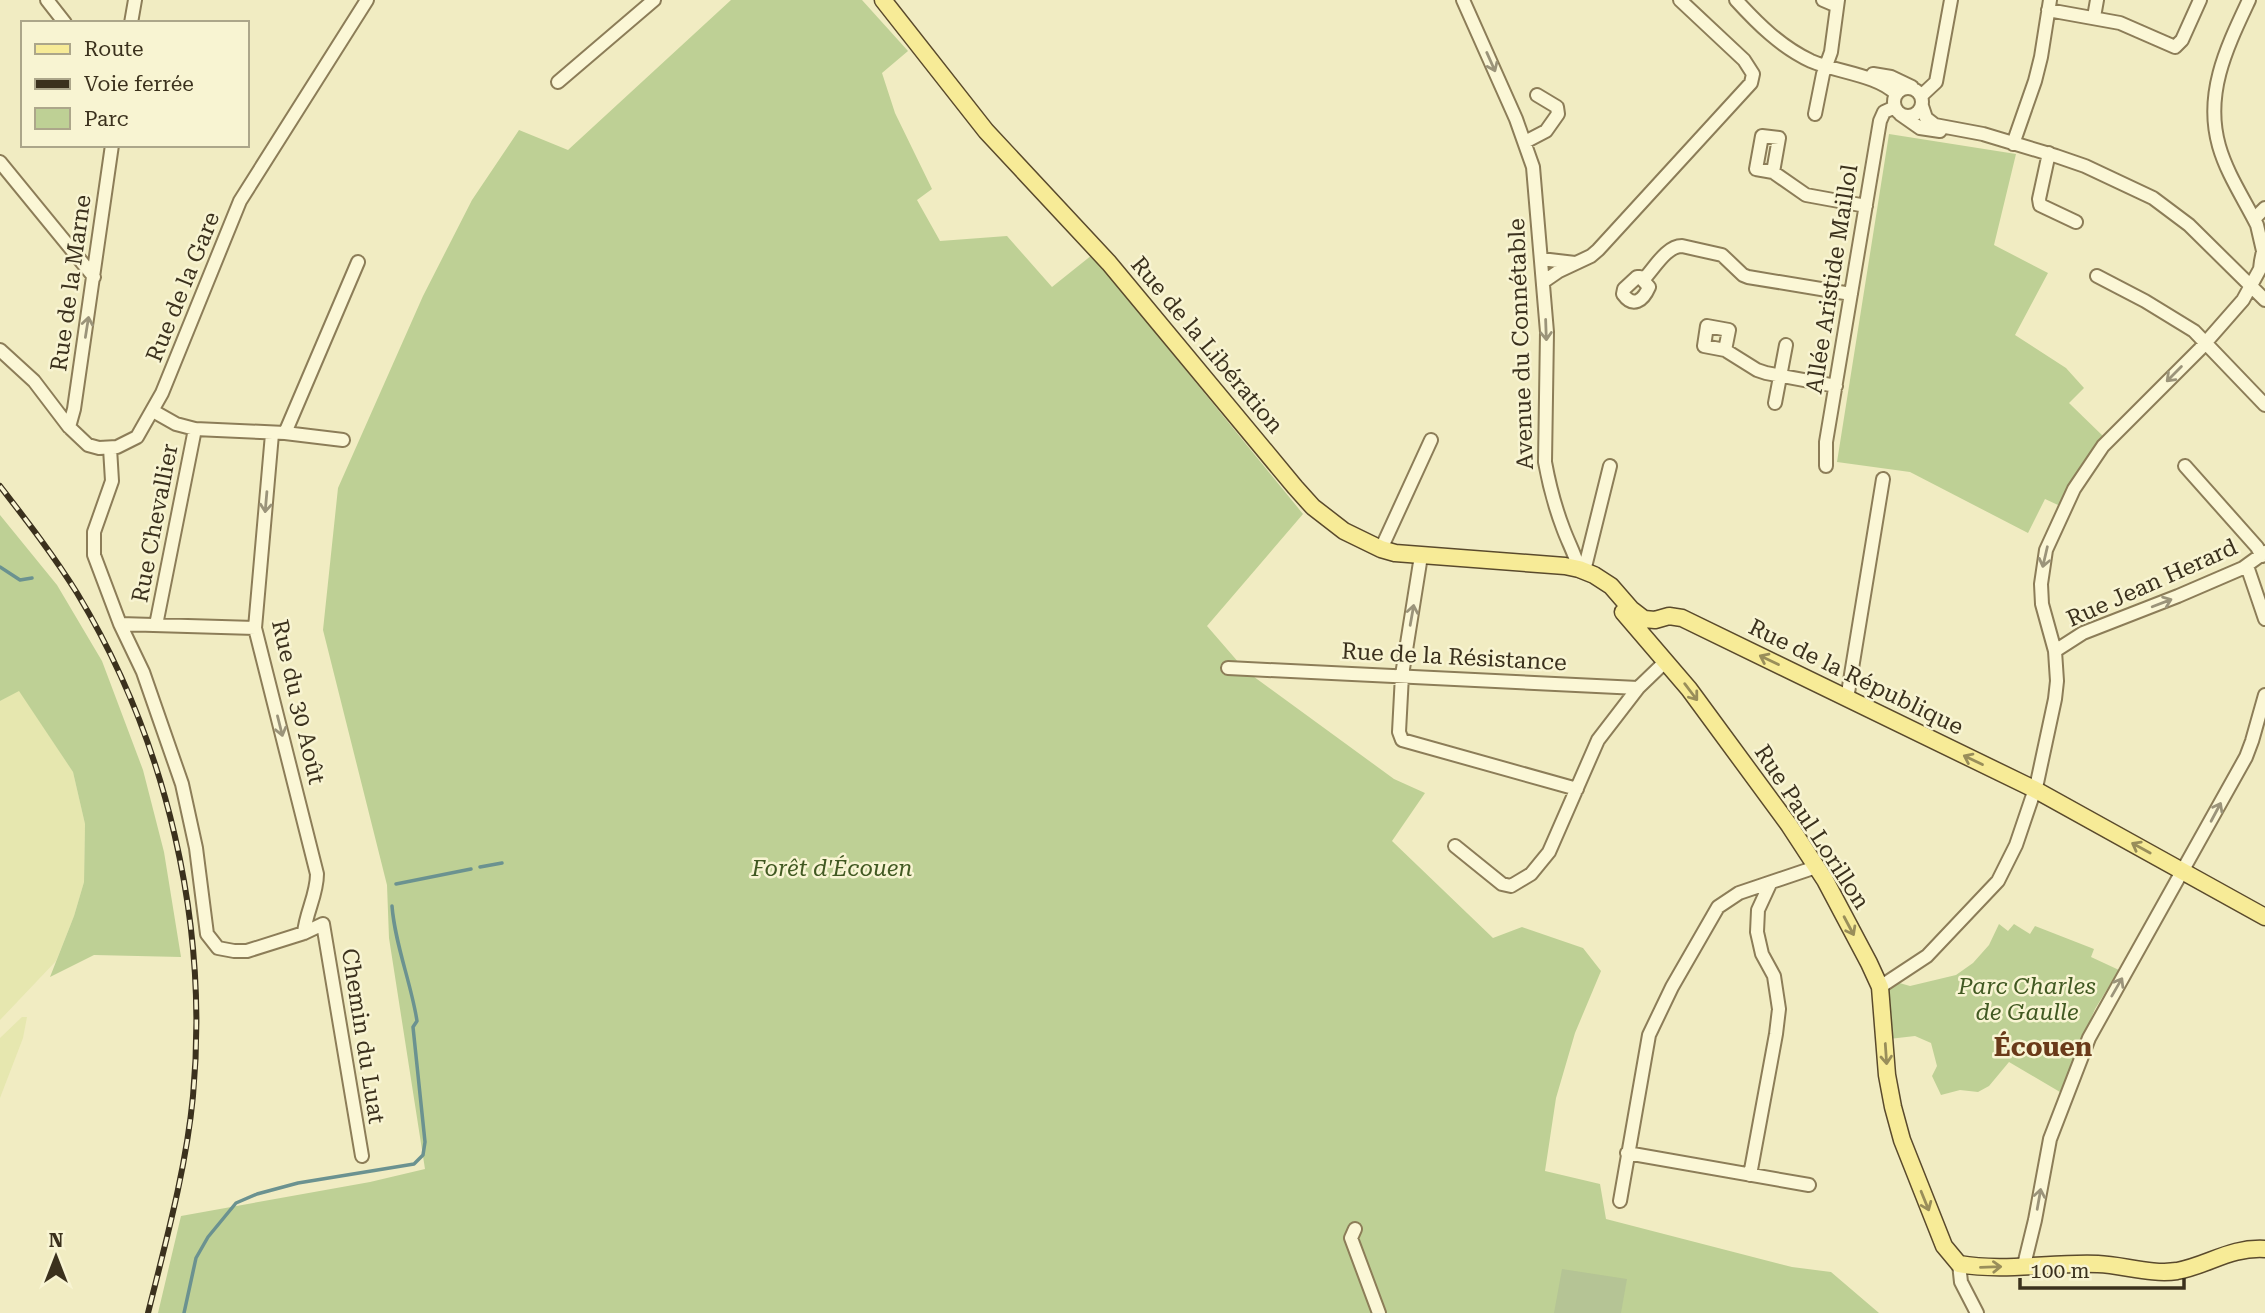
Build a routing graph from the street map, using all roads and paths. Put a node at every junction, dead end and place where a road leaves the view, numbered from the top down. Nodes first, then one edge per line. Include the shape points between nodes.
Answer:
1 (47, 0) edge
2 (135, 0) edge
3 (368, 0) edge
4 (654, 0) edge
5 (883, 0) edge
6 (1463, 0) edge
7 (1680, 0) edge
8 (1736, 0) edge
9 (1823, 0) edge
10 (1951, 0) edge
11 (2097, 0) edge
12 (2200, 0) edge
13 (2249, 0) edge
14 (1838, 3) edge
15 (2049, 5) edge
16 (2094, 17) junction
17 (63, 21) edge
18 (131, 21) edge
19 (1825, 67) junction
20 (1842, 71) junction
21 (558, 82) dead end
22 (1537, 95) dead end
23 (1919, 97) junction
24 (1897, 105) junction
25 (1815, 114) dead end
26 (1525, 142) junction
27 (2013, 144) junction
28 (112, 147) edge
29 (2049, 153) junction
30 (0, 162) edge
31 (1773, 172) dead end
32 (1866, 206) junction
33 (2265, 208) edge
34 (2254, 219) junction
35 (2076, 222) dead end
36 (1541, 259) junction
37 (358, 262) dead end
38 (1575, 263) junction
39 (2096, 276) dead end
40 (94, 277) junction
41 (1643, 280) dead end
42 (1543, 282) junction
43 (2250, 285) junction
44 (1851, 295) junction
45 (2265, 300) edge
46 (2206, 341) junction
47 (1786, 345) dead end
48 (0, 350) edge
49 (1725, 350) dead end
50 (1780, 376) junction
51 (1836, 386) junction
52 (1774, 403) dead end
53 (2265, 405) edge
54 (153, 411) junction
55 (69, 427) junction
56 (195, 429) junction
57 (279, 434) junction
58 (343, 440) dead end
59 (1431, 440) dead end
60 (110, 448) junction
61 (1610, 466) dead end
62 (1826, 466) dead end
63 (2185, 466) dead end
64 (1883, 479) dead end
65 (1381, 549) junction
66 (2264, 554) edge
67 (1421, 556) junction
68 (2247, 566) junction
69 (1581, 570) junction
70 (2265, 618) edge
71 (1655, 620) junction
72 (120, 624) junction
73 (156, 625) junction
74 (255, 628) junction
75 (1649, 642) junction
76 (2055, 651) junction
77 (1666, 661) junction
78 (1228, 668) dead end
79 (1402, 675) junction
80 (1638, 688) junction
81 (2265, 695) edge
82 (1847, 699) junction
83 (1577, 789) junction
84 (2034, 789) junction
85 (1455, 846) dead end
86 (1816, 867) junction
87 (2183, 872) junction
88 (1770, 884) junction
89 (2265, 917) edge
90 (304, 933) junction
91 (1880, 986) junction
92 (1627, 1153) junction
93 (362, 1156) dead end
94 (1750, 1175) junction
95 (1809, 1185) dead end
96 (1620, 1201) dead end
97 (1355, 1228) dead end
98 (2265, 1249) edge
99 (1959, 1264) junction
100 (2024, 1265) junction
101 (1379, 1313) edge
102 (1977, 1313) edge

1 - 17 street
2 - 18 street
3 - 54 street, Rue de la Gare via 240,201
4 - 21 street
5 - 65 main road, Rue de la Libération via 986,131 1109,263 1313,507 1344,531
6 -> 26 street, Avenue du Connétable
7 - 38 street via 1744,60 1753,78 1598,250
8 - 19 street via 1784,45
9 - 14 street
10 - 23 street via 1936,82
11 - 16 street
12 - 16 street via 2175,47 2136,28
13 - 34 street via 2218,75 2214,114 2222,154
14 - 19 street
15 - 16 street
15 - 27 street via 2035,81
19 - 20 street
19 - 25 street
20 - 23 street via 1891,77
20 - 24 street via 1883,84
22 - 26 street via 1557,107 1558,114 1546,131
23 - 24 street via 1903,89
23 - 24 street via 1916,114 1910,116
23 - 27 street via 1926,118 1935,125
24 - 27 street via 1920,128
24 - 32 street, Allée Aristide Maillol via 1881,116
26 - 36 street, Avenue du Connétable via 1535,180
27 - 29 street
28 - 40 street, Rue de la Marne
29 - 35 street via 2040,205
29 - 43 street via 2153,198 2189,225
30 - 40 street
31 - 32 street via 1806,195
32 - 44 street, Allée Aristide Maillol
33 - 34 street
34 - 43 street via 2263,251 2260,269
36 - 38 street
36 - 42 street, Avenue du Connétable
37 - 57 street, Rue du 30 Août
38 - 42 street
39 - 46 street
55 -> 40 street, Rue de la Marne
41 - 44 street via 1669,250 1682,246 1722,255 1748,277
42 -> 69 street, Avenue du Connétable via 1545,462 1562,526
43 - 45 street
43 - 46 street via 2243,300
44 - 51 street, Allée Aristide Maillol
46 - 53 street
46 -> 76 street via 2104,446 2074,489 2046,550 2041,584
47 - 50 street
48 - 55 street via 34,381
49 - 50 street via 1757,370
50 - 51 street
50 - 52 street
51 - 62 street, Allée Aristide Maillol
54 - 56 street
54 - 60 street, Rue de la Gare via 132,441
55 - 60 street via 88,445
56 - 57 street
56 - 73 street, Rue Chevallier
57 - 58 street
57 -> 74 street, Rue du 30 Août
59 - 65 street
60 - 72 street via 112,481 94,533 94,555
61 - 69 street
63 - 66 street
64 - 82 street
65 - 67 main road, Rue de la Libération
66 - 68 street, Rue Jean Herard
67 - 69 main road, Rue de la Libération
79 -> 67 street
68 - 70 street
76 -> 68 street, Rue Jean Herard via 2083,633
69 - 71 main road via 1611,586 1639,616
69 - 75 main road, Rue Paul Lorillon
71 - 75 street
82 -> 71 main road, Rue de la République via 1682,618
72 - 73 street
72 - 90 street via 143,672 181,784 196,848 206,928 215,945 247,951
73 - 74 street
74 -> 90 street, Rue du 30 Août via 317,874
75 - 77 main road, Rue Paul Lorillon
76 - 84 street via 2057,681
77 - 80 street
77 -> 86 main road, Rue Paul Lorillon
78 - 79 street, Rue de la Résistance
79 - 80 street, Rue de la Résistance
79 - 83 street via 1402,740
80 - 83 street via 1598,740
87 -> 81 street via 2246,757
84 -> 82 main road, Rue de la République
83 - 85 street via 1549,852 1531,874 1511,886 1494,879
87 -> 84 main road, Rue de la République
84 - 91 street via 2016,845 1998,881 1927,956
86 - 88 street
86 -> 91 main road, Rue Paul Lorillon
87 - 89 main road, Rue de la République
100 -> 87 street via 2050,1139 2068,1090 2096,1023
88 - 92 street via 1718,907 1672,987 1649,1035
88 - 94 street via 1758,910 1757,932 1774,976 1779,1009
90 - 93 street, Chemin du Luat via 323,924
91 -> 99 main road, Rue Paul Lorillon via 1887,1075 1902,1140 1944,1246
92 - 94 street
92 - 96 street
94 - 95 street
97 - 101 street via 1351,1238
98 - 100 main road via 2224,1254 2175,1271 2100,1264
99 -> 100 main road via 1981,1268
99 - 102 street via 1961,1282

